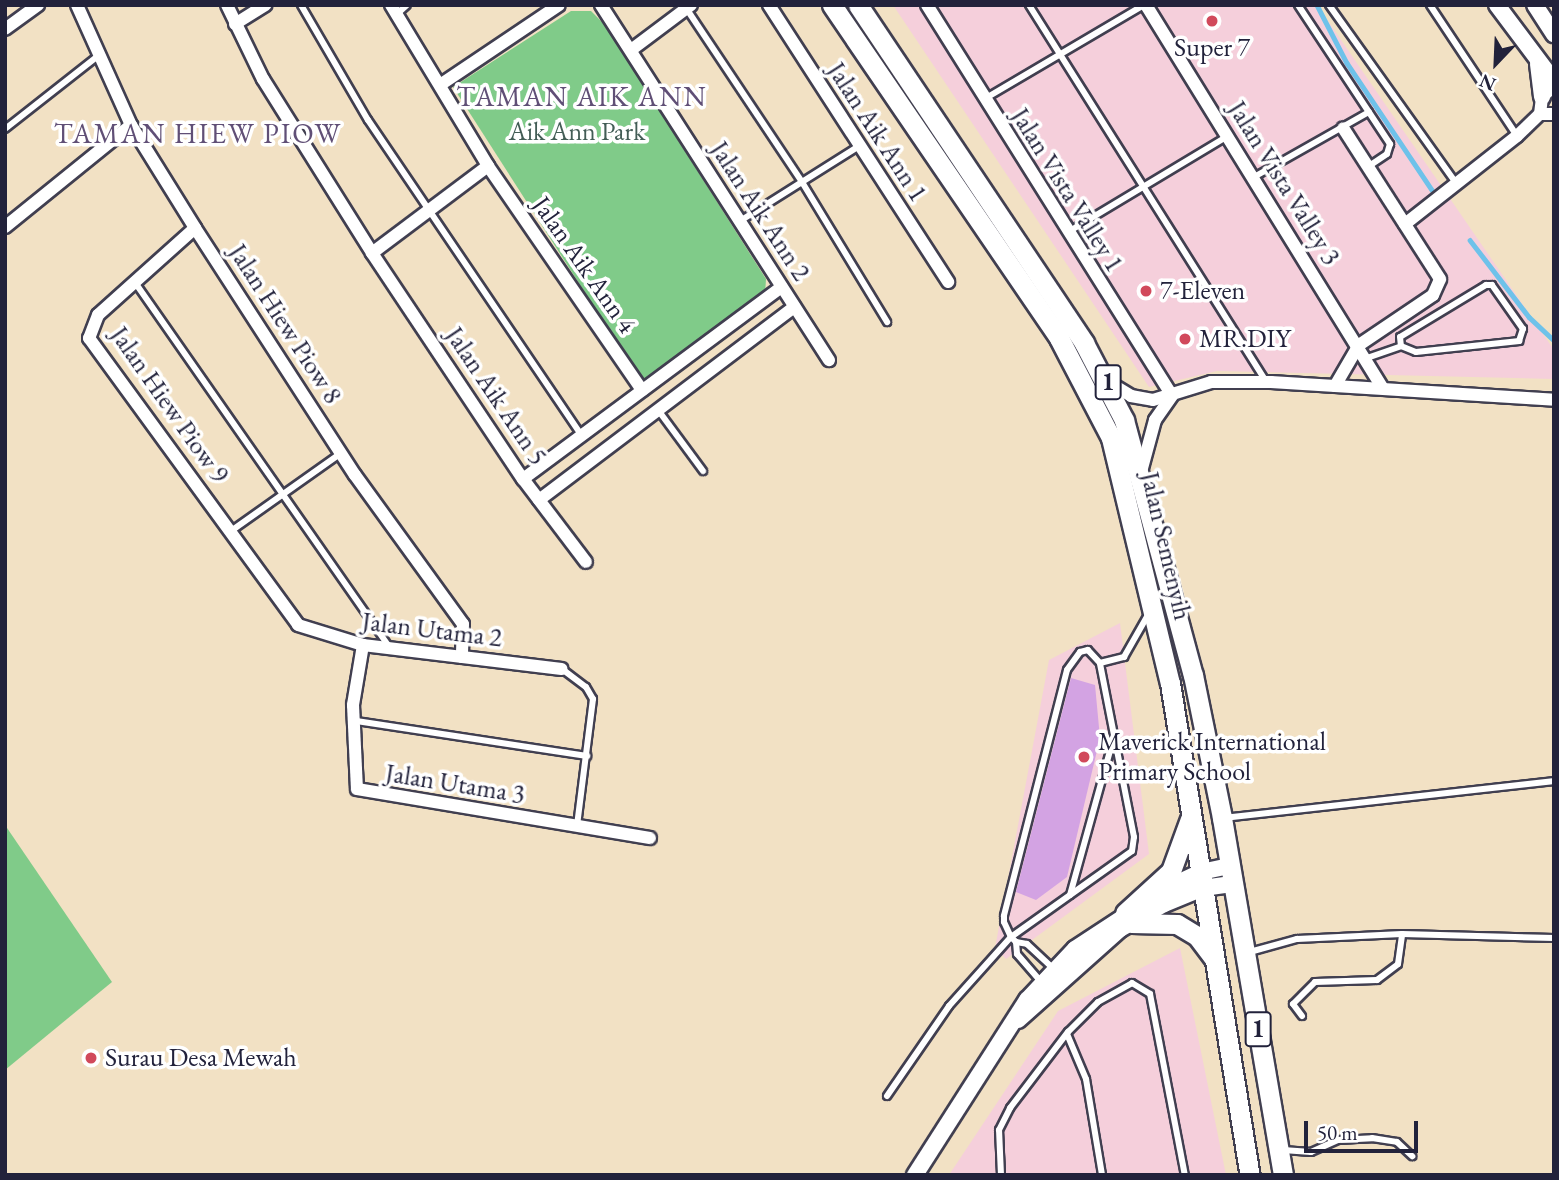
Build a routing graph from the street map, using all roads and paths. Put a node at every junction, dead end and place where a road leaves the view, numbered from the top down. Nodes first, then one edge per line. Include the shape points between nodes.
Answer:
1 (38, 5) edge
2 (77, 5) edge
3 (227, 5) edge
4 (265, 5) edge
5 (301, 5) edge
6 (559, 5) edge
7 (601, 5) edge
8 (769, 5) edge
9 (832, 5) edge
10 (858, 5) edge
11 (927, 5) edge
12 (1029, 5) edge
13 (1145, 5) edge
14 (1298, 5) edge
15 (1329, 5) edge
16 (1430, 5) edge
17 (1497, 5) edge
18 (1535, 5) edge
19 (688, 6) edge
20 (398, 8) edge
21 (235, 24) junction
22 (5, 29) edge
23 (1554, 34) edge
24 (631, 50) junction
25 (99, 55) junction
26 (1059, 55) junction
27 (1538, 62) junction
28 (1554, 81) edge
29 (440, 85) junction
30 (1548, 91) edge
31 (983, 99) junction
32 (1369, 112) junction
33 (1540, 114) junction
34 (1554, 114) edge
35 (131, 125) junction
36 (1343, 128) junction
37 (5, 129) edge
38 (1228, 136) junction
39 (1517, 136) junction
40 (859, 146) junction
41 (488, 166) junction
42 (1368, 167) junction
43 (1254, 177) junction
44 (802, 182) junction
45 (1456, 184) junction
46 (1144, 186) junction
47 (428, 211) junction
48 (740, 221) junction
49 (1405, 225) junction
50 (5, 228) edge
51 (195, 228) junction
52 (1066, 233) junction
53 (372, 253) junction
54 (134, 281) junction
55 (947, 282) dead end
56 (782, 287) junction
57 (794, 307) junction
58 (887, 322) dead end
59 (1359, 345) junction
60 (1401, 346) junction
61 (1367, 358) junction
62 (829, 360) dead end
63 (1108, 382) junction
64 (1266, 382) junction
65 (1335, 386) junction
66 (1382, 387) junction
67 (642, 390) junction
68 (1172, 396) junction
69 (1554, 400) edge
70 (658, 410) junction
71 (582, 437) junction
72 (341, 453) junction
73 (703, 471) dead end
74 (1141, 471) junction
75 (523, 479) junction
76 (282, 493) junction
77 (539, 500) junction
78 (231, 531) junction
79 (586, 562) dead end
80 (1154, 606) junction
81 (298, 625) joint
82 (363, 645) junction
83 (391, 650) junction
84 (462, 657) junction
85 (1100, 663) junction
86 (562, 670) joint
87 (356, 721) junction
88 (1112, 742) junction
89 (587, 756) junction
90 (1554, 780) edge
91 (1191, 816) junction
92 (1222, 818) junction
93 (577, 826) junction
94 (650, 838) dead end
95 (1231, 875) junction
96 (1202, 880) junction
97 (1070, 897) junction
98 (1128, 918) junction
99 (1402, 934) junction
100 (1554, 938) edge
101 (1013, 940) junction
102 (1244, 954) junction
103 (1213, 958) junction
104 (1055, 969) junction
105 (1042, 983) junction
106 (1302, 1016) dead end
107 (1016, 1021) junction
108 (1067, 1034) junction
109 (887, 1096) dead end
110 (1276, 1148) junction
111 (1412, 1156) dead end
112 (915, 1175) edge
113 (1001, 1175) edge
114 (1102, 1175) edge
115 (1185, 1175) edge
116 (1250, 1175) edge
117 (1283, 1175) edge

1 - 22 street
2 - 25 street, Jalan Hiew Piow 8
3 - 21 street, Jalan Aik Ann 5
4 - 21 street
5 - 47 lane
6 - 29 street
7 - 24 street, Jalan Aik Ann 2
8 - 40 street, Jalan Aik Ann 1
9 - 80 main road, Jalan Semenyih / 1 via 1059,338 1090,392 1125,483
10 - 63 main road, Jalan Semenyih / 1
11 - 31 street, Jalan Vista Valley 1
12 - 26 lane
13 - 26 lane
13 - 38 street, Jalan Vista Valley 3
14 - 32 lane
15 - 45 lane
16 - 39 lane
17 - 27 street
18 - 23 street
19 - 24 street
19 - 44 lane
20 - 29 street, Jalan Aik Ann 4
21 - 53 street, Jalan Aik Ann 5 via 263,79
24 - 48 street, Jalan Aik Ann 2
25 - 35 street, Jalan Hiew Piow 8
25 - 37 lane
26 - 31 lane
26 - 46 lane
27 - 28 street
27 - 30 street
29 - 41 street, Jalan Aik Ann 4
30 - 33 street
31 - 52 street, Jalan Vista Valley 1
32 - 36 lane
32 - 42 lane via 1390,144 1387,154
33 - 34 street
33 - 39 street
35 - 50 street
35 - 51 street, Jalan Hiew Piow 8
36 - 42 street
36 - 43 lane
38 - 43 street, Jalan Vista Valley 3
38 - 46 lane
39 - 45 street
40 - 44 lane
40 - 55 street, Jalan Aik Ann 1
41 - 47 street
41 - 67 street, Jalan Aik Ann 4
42 - 49 street
43 - 59 street, Jalan Vista Valley 3
44 - 48 lane
44 - 58 lane
45 - 49 street
46 - 52 lane
46 - 64 lane
47 - 53 street
47 - 71 lane
48 - 56 street, Jalan Aik Ann 2
49 - 59 street via 1440,279 1433,295
51 - 54 street, Jalan Hiew Piow 9
51 - 72 street, Jalan Hiew Piow 8
52 - 68 street, Jalan Vista Valley 1
53 - 75 street, Jalan Aik Ann 5
54 - 76 lane
54 - 78 street, Jalan Hiew Piow 9 via 99,316 89,338
56 - 57 street, Jalan Aik Ann 2
56 - 67 street
57 - 62 street, Jalan Aik Ann 2
57 - 70 street
59 - 61 street, Jalan Vista Valley 3
59 - 65 street
60 - 60 lane via 1416,352 1519,341 1523,329 1492,285 1486,285 1400,337
60 - 61 lane
61 - 66 street, Jalan Vista Valley 3
63 - 68 street via 1131,396 1153,400
63 - 74 main road, Jalan Semenyih / 1
64 - 65 street
64 - 68 street via 1211,382
65 - 66 street
66 - 69 street
67 - 71 street
68 - 74 street via 1155,420
70 - 73 lane
70 - 77 street
71 - 75 street
72 - 76 lane
72 - 84 street, Jalan Hiew Piow 8 via 463,624
74 - 92 main road, Jalan Semenyih / 1 via 1174,596
75 - 77 street, Jalan Aik Ann 5
76 - 78 lane
76 - 83 lane
77 - 79 street, Jalan Aik Ann 5
78 - 81 street, Jalan Hiew Piow 9
80 - 85 lane via 1124,657
80 - 91 main road, Jalan Semenyih / 1
81 - 82 street, Jalan Utama 2
82 - 83 street, Jalan Utama 2
82 - 87 street, Jalan Utama 3 via 355,681
83 - 84 street, Jalan Utama 2
84 - 86 street, Jalan Utama 2
85 - 88 lane
85 - 101 lane via 1088,650 1080,652 1067,670 1004,916
86 - 89 lane via 586,687 593,699
87 - 89 lane
87 - 93 street, Jalan Utama 3 via 354,781 366,793
88 - 97 lane
88 - 97 lane via 1133,837 1132,851
89 - 93 lane
90 - 92 lane
91 - 96 main road, Jalan Semenyih / 1
91 - 98 main road via 1171,871
92 - 95 main road, Jalan Semenyih / 1
93 - 94 street, Jalan Utama 3
95 - 96 street
95 - 102 main road, Jalan Semenyih / 1
96 - 98 street
96 - 103 main road, Jalan Semenyih / 1
97 - 101 lane
98 - 103 main road via 1177,924 1197,936
98 - 104 street
98 - 107 street
99 - 100 lane
99 - 102 lane via 1297,939
99 - 106 lane via 1398,964 1377,980 1315,982 1293,1004
101 - 104 lane via 1027,944
101 - 105 lane via 1017,954
101 - 109 lane via 949,1006
102 - 110 main road, Jalan Semenyih / 1
103 - 116 main road, Jalan Semenyih / 1
104 - 105 street
105 - 107 street
107 - 112 street
108 - 113 lane via 999,1130
108 - 114 lane via 1086,1079
108 - 115 lane via 1115,990 1132,983 1150,994
110 - 111 lane via 1311,1152 1338,1140 1372,1138 1397,1142
110 - 117 main road, Jalan Semenyih / 1

